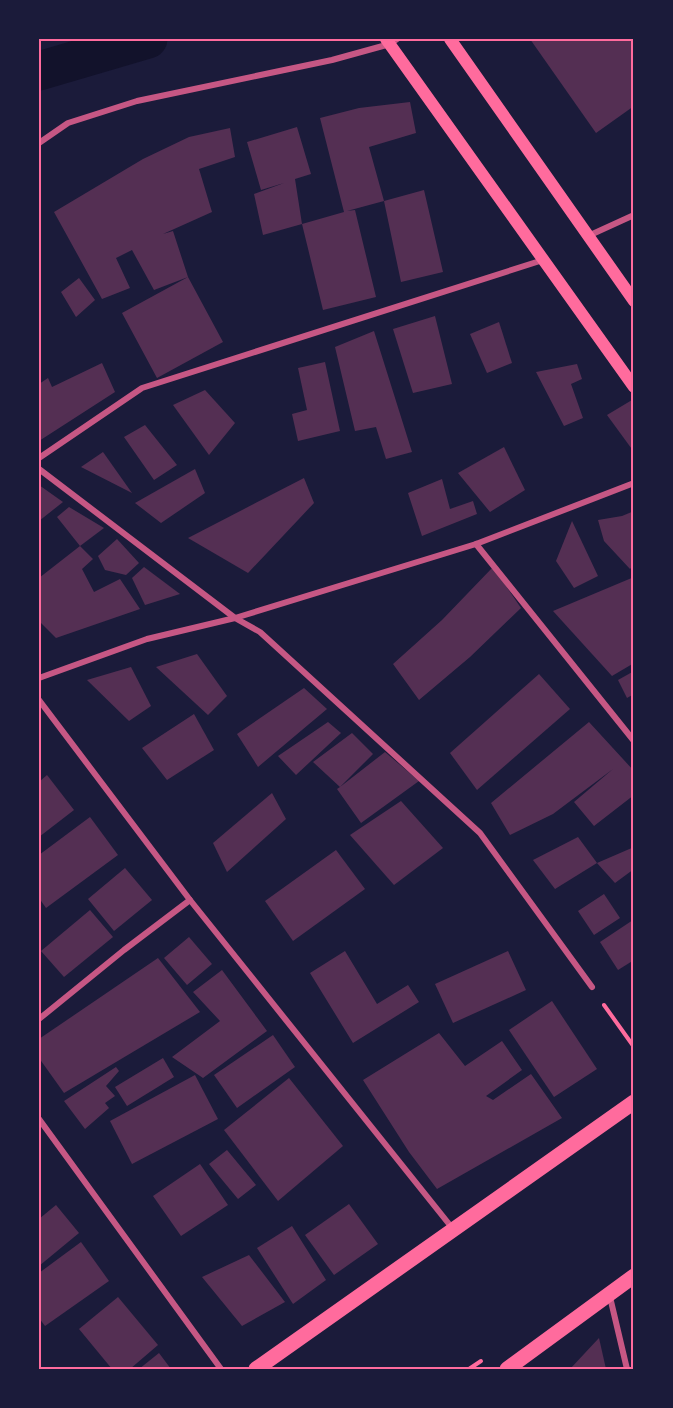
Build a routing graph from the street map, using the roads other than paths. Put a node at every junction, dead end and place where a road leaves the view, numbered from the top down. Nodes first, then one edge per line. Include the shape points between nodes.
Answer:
1 (450, 39) edge
2 (391, 41) edge
3 (39, 143) edge
4 (634, 215) edge
5 (587, 236) junction
6 (544, 260) junction
7 (634, 301) edge
8 (634, 387) edge
9 (39, 458) edge
10 (39, 469) edge
11 (634, 483) edge
12 (476, 544) junction
13 (235, 618) junction
14 (39, 678) edge
15 (39, 700) edge
16 (634, 741) edge
17 (190, 900) junction
18 (592, 987) road end
19 (39, 1019) edge
20 (634, 1102) edge
21 (39, 1119) edge
22 (453, 1230) junction
23 (634, 1276) edge
24 (609, 1294) junction
25 (221, 1369) edge
26 (256, 1369) edge
27 (507, 1369) edge
28 (627, 1369) edge

1 - 5 main road
2 - 3 street via 332,60 137,101 68,123
2 - 6 main road
4 - 5 street
5 - 7 main road
6 - 8 main road
6 - 9 street via 142,388
10 - 13 street
11 - 12 street
12 - 13 street
12 - 16 street
13 - 14 street via 147,639
13 - 18 street via 260,632 480,833
15 - 17 street
17 - 19 street
17 - 22 street
20 - 22 main road
21 - 25 street
22 - 26 main road
23 - 24 main road
24 - 27 main road
24 - 28 street

